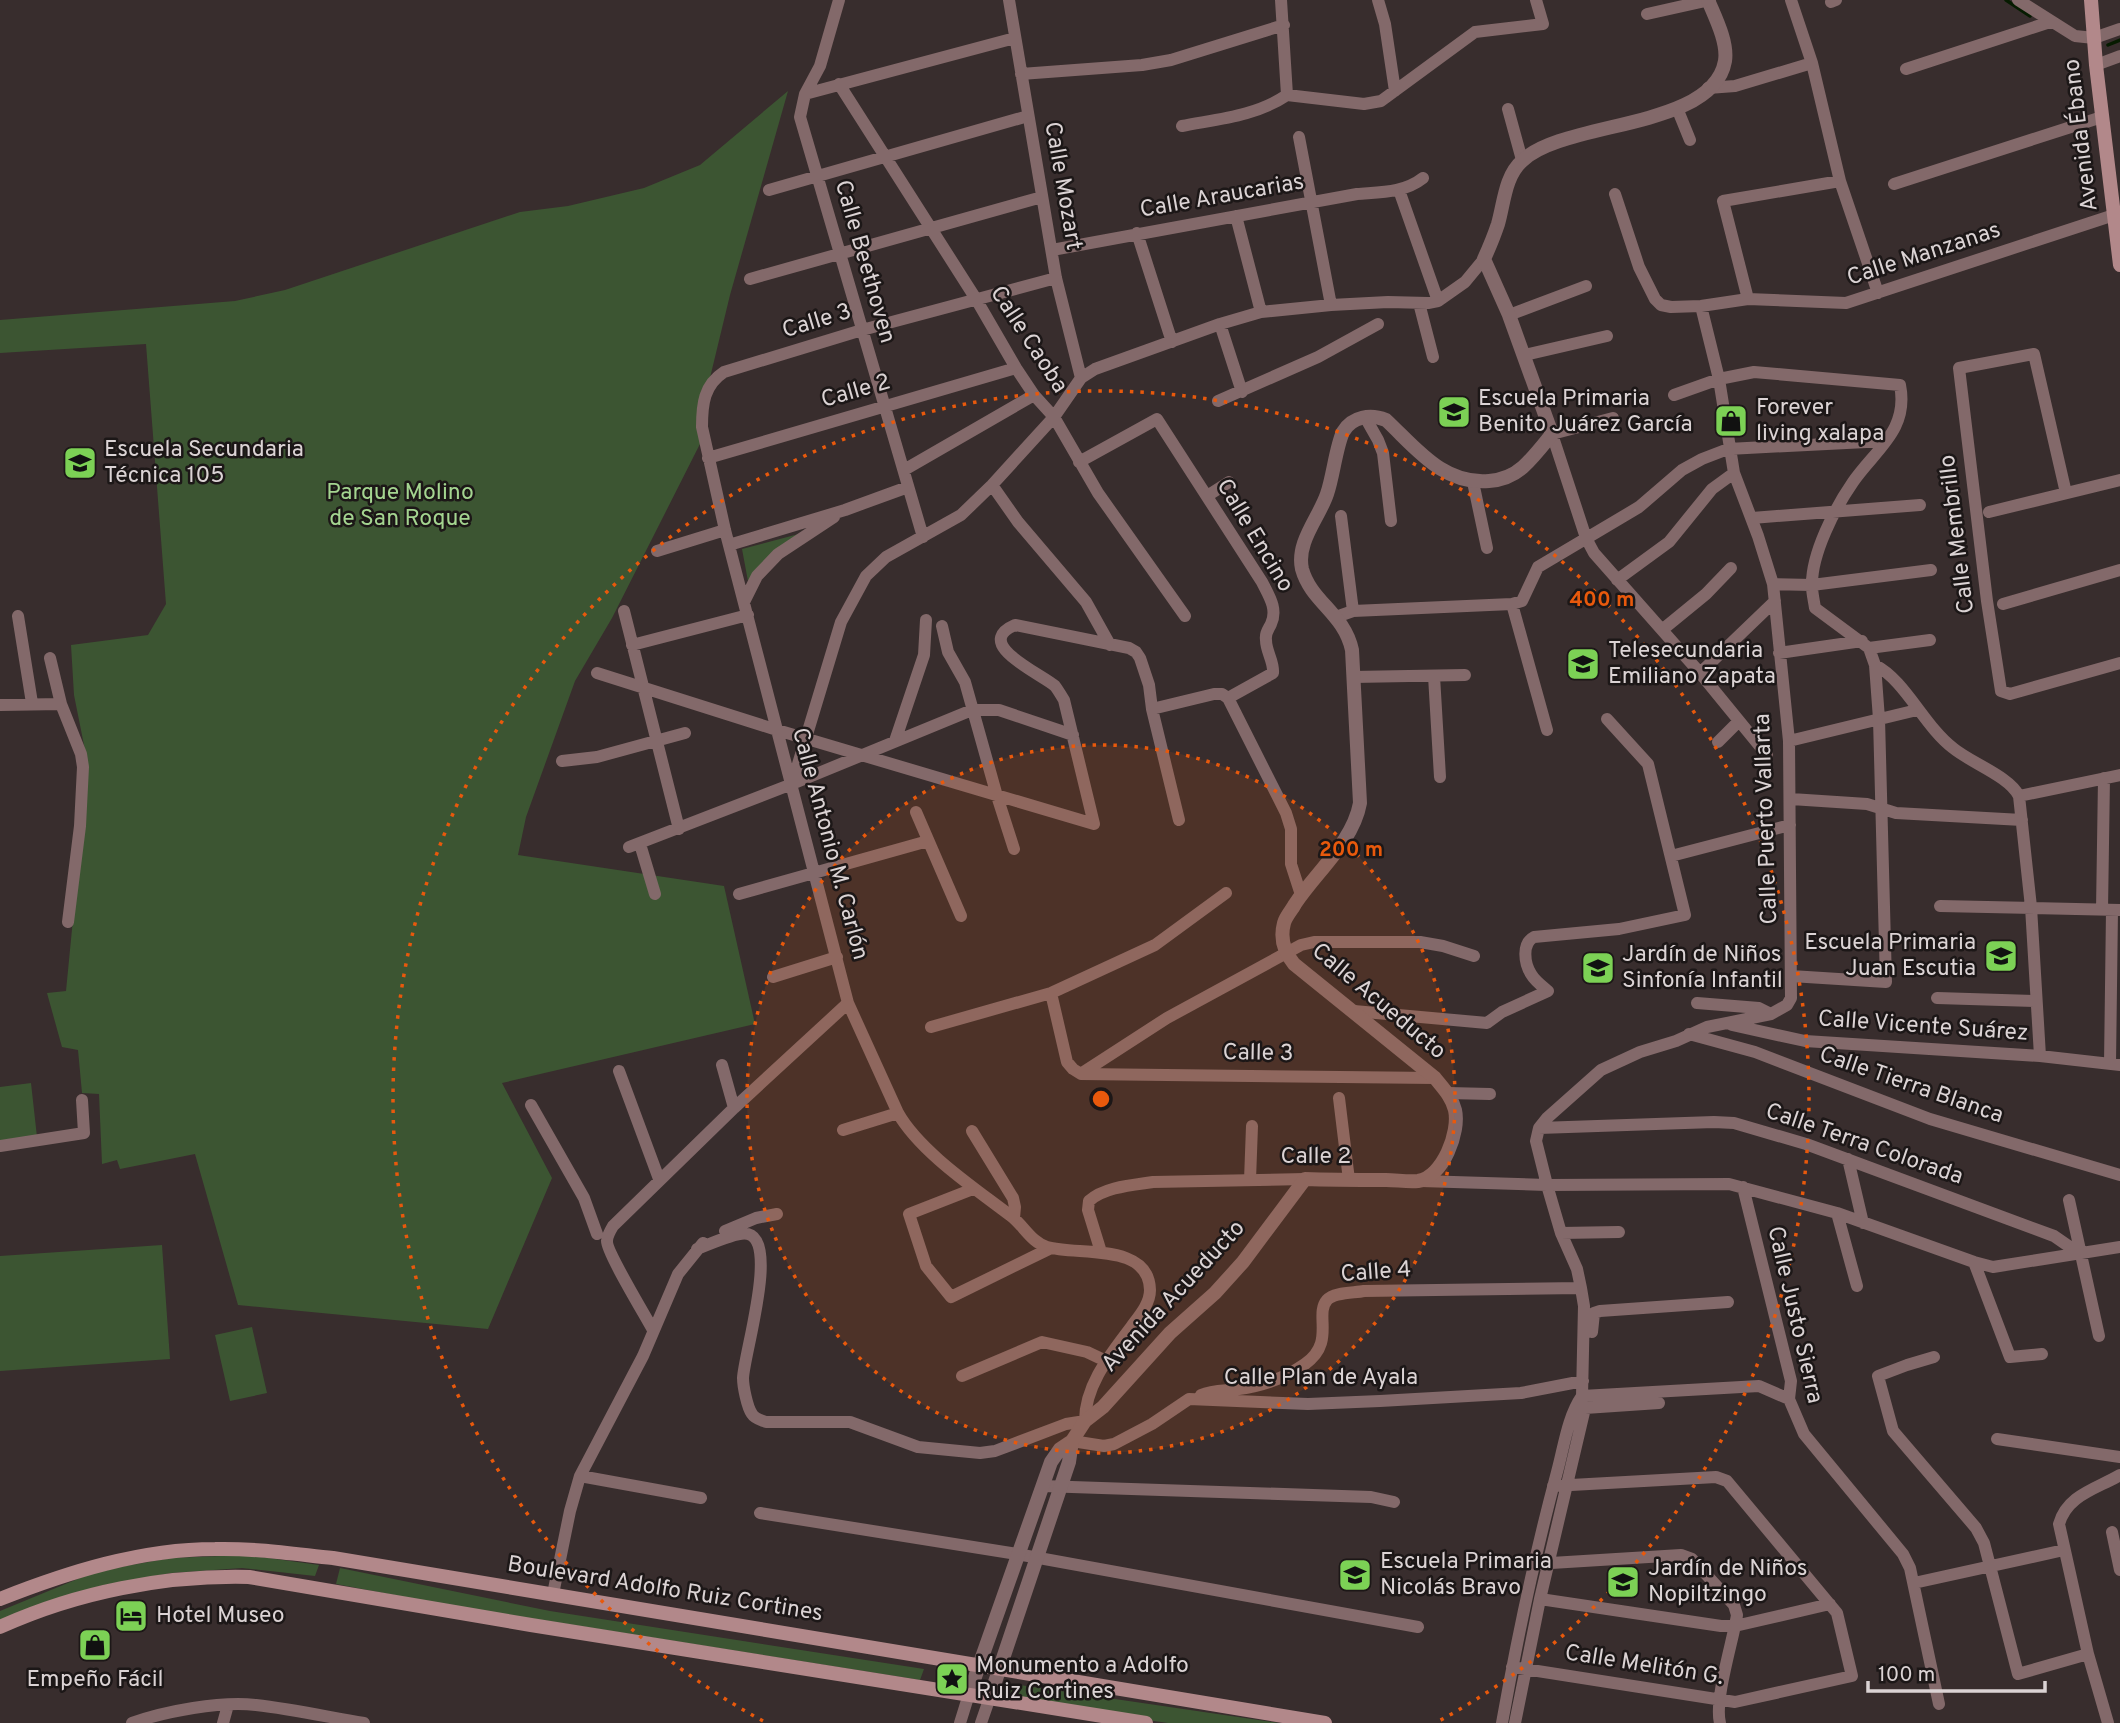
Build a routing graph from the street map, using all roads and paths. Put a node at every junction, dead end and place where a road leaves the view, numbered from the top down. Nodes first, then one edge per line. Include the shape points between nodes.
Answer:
1 (1009, 0) edge
2 (1281, 0) edge
3 (1378, 0) edge
4 (1536, 0) edge
5 (1709, 0) edge
6 (1791, 0) edge
7 (2018, 0) edge
8 (2091, 0) edge
9 (841, 1) edge
10 (1647, 14) dead end
11 (2050, 22) junction
12 (1284, 25) junction
13 (2120, 29) edge
14 (1015, 38) junction
15 (2094, 38) junction
16 (2120, 56) edge
17 (1812, 63) junction
18 (2096, 65) junction
19 (1906, 69) dead end
20 (1021, 74) junction
21 (839, 84) junction
22 (1708, 88) junction
23 (1395, 91) junction
24 (804, 94) junction
25 (1287, 95) junction
26 (1677, 108) junction
27 (1508, 109) dead end
28 (1028, 116) junction
29 (2102, 117) junction
30 (1182, 126) dead end
31 (1299, 137) dead end
32 (1690, 140) dead end
33 (884, 156) junction
34 (1522, 160) junction
35 (816, 175) junction
36 (1423, 178) dead end
37 (1840, 181) junction
38 (1894, 184) dead end
39 (769, 190) dead end
40 (1399, 190) junction
41 (1615, 194) dead end
42 (1042, 197) junction
43 (1311, 203) junction
44 (2114, 215) junction
45 (1236, 216) junction
46 (931, 229) junction
47 (1138, 233) junction
48 (1052, 250) junction
49 (839, 254) junction
50 (1484, 259) junction
51 (2120, 265) edge
52 (1056, 278) junction
53 (750, 279) dead end
54 (1586, 286) dead end
55 (1878, 293) junction
56 (976, 299) junction
57 (1748, 299) junction
58 (1438, 301) junction
59 (1419, 303) junction
60 (1331, 305) junction
61 (1701, 306) junction
62 (1261, 312) junction
63 (1509, 315) junction
64 (1220, 324) junction
65 (1378, 324) dead end
66 (862, 330) junction
67 (1607, 336) dead end
68 (1172, 342) junction
69 (1525, 355) junction
70 (1433, 357) dead end
71 (1016, 368) junction
72 (1081, 378) junction
73 (713, 379) joint
74 (1718, 379) junction
75 (1242, 392) junction
76 (1034, 395) junction
77 (1674, 396) dead end
78 (1218, 401) dead end
79 (885, 407) junction
80 (1054, 417) junction
81 (1365, 417) junction
82 (1613, 418) dead end
83 (1552, 434) junction
84 (1886, 442) junction
85 (1728, 449) junction
86 (708, 458) junction
87 (1079, 461) junction
88 (904, 470) junction
89 (1734, 472) junction
90 (2120, 480) edge
91 (1229, 482) dead end
92 (1473, 482) junction
93 (992, 485) junction
94 (908, 487) junction
95 (2066, 493) junction
96 (1207, 496) junction
97 (1920, 505) dead end
98 (845, 510) junction
99 (1835, 512) junction
100 (1989, 512) dead end
101 (1341, 516) dead end
102 (1752, 518) junction
103 (1391, 521) dead end
104 (725, 530) junction
105 (923, 537) junction
106 (1586, 538) junction
107 (729, 545) junction
108 (1487, 548) dead end
109 (657, 551) dead end
110 (1731, 568) dead end
111 (1931, 570) dead end
112 (2120, 570) edge
113 (1617, 580) junction
114 (1773, 584) junction
115 (1812, 585) junction
116 (1775, 601) junction
117 (744, 602) junction
118 (1512, 604) junction
119 (2003, 604) dead end
120 (624, 611) dead end
121 (1353, 611) junction
122 (748, 615) junction
123 (18, 616) dead end
124 (1185, 616) dead end
125 (1336, 617) junction
126 (926, 620) dead end
127 (942, 626) dead end
128 (1662, 630) junction
129 (1930, 640) dead end
130 (1865, 644) junction
131 (632, 645) junction
132 (1110, 645) junction
133 (1779, 653) junction
134 (50, 658) dead end
135 (2120, 663) edge
136 (1875, 665) junction
137 (597, 673) dead end
138 (1700, 673) junction
139 (1465, 675) dead end
140 (1434, 676) junction
141 (1353, 677) junction
142 (642, 687) junction
143 (1225, 696) junction
144 (32, 703) junction
145 (61, 704) junction
146 (0, 705) edge
147 (1152, 709) junction
148 (972, 710) junction
149 (1917, 710) junction
150 (1606, 719) dead end
151 (1879, 719) junction
152 (1740, 722) junction
153 (777, 730) junction
154 (1547, 730) dead end
155 (685, 733) dead end
156 (1073, 735) junction
157 (805, 738) junction
158 (895, 741) junction
159 (1789, 741) junction
160 (656, 742) junction
161 (1717, 742) dead end
162 (861, 755) junction
163 (1767, 755) dead end
164 (562, 761) dead end
165 (2120, 775) edge
166 (1440, 777) dead end
167 (2104, 778) junction
168 (792, 784) junction
169 (996, 796) junction
170 (2019, 796) junction
171 (1791, 799) junction
172 (1883, 809) junction
173 (916, 812) dead end
174 (1179, 820) dead end
175 (2022, 820) junction
176 (1790, 825) junction
177 (679, 829) junction
178 (928, 841) junction
179 (1014, 849) dead end
180 (1671, 856) junction
181 (815, 874) junction
182 (1226, 893) dead end
183 (655, 894) dead end
184 (739, 894) dead end
185 (1301, 895) junction
186 (1940, 906) dead end
187 (2031, 907) junction
188 (2111, 910) edge
189 (961, 916) dead end
190 (68, 922) dead end
191 (1286, 954) junction
192 (1474, 956) dead end
193 (837, 957) junction
194 (772, 976) dead end
195 (1791, 976) junction
196 (1051, 993) junction
197 (1937, 998) dead end
198 (2036, 1001) junction
199 (848, 1003) junction
200 (1697, 1003) dead end
201 (1354, 1012) junction
202 (1771, 1014) junction
203 (1725, 1023) junction
204 (931, 1027) dead end
205 (1689, 1034) junction
206 (2040, 1056) junction
207 (722, 1065) dead end
208 (2115, 1065) edge
209 (619, 1071) dead end
210 (1082, 1074) junction
211 (1435, 1078) junction
212 (1448, 1093) junction
213 (1490, 1094) dead end
214 (1339, 1098) dead end
215 (82, 1100) dead end
216 (531, 1105) dead end
217 (734, 1108) junction
218 (898, 1113) junction
219 (1252, 1126) dead end
220 (1539, 1128) junction
221 (843, 1130) dead end
222 (972, 1131) dead end
223 (0, 1146) edge
224 (1848, 1159) junction
225 (558, 1170) dead end
226 (2120, 1175) edge
227 (659, 1179) junction
228 (1305, 1180) junction
229 (1349, 1180) junction
230 (1251, 1181) junction
231 (1421, 1181) junction
232 (1547, 1185) junction
233 (1743, 1187) junction
234 (973, 1189) junction
235 (2069, 1200) dead end
236 (1837, 1213) junction
237 (777, 1214) dead end
238 (1014, 1218) junction
239 (1863, 1223) junction
240 (1619, 1232) dead end
241 (1561, 1233) junction
242 (602, 1236) junction
243 (2120, 1247) edge
244 (1051, 1248) junction
245 (697, 1249) junction
246 (1101, 1252) junction
247 (2080, 1254) junction
248 (1974, 1262) junction
249 (1857, 1286) dead end
250 (1581, 1288) junction
251 (1728, 1302) dead end
252 (653, 1330) junction
253 (2099, 1336) dead end
254 (2042, 1354) dead end
255 (1583, 1357) junction
256 (1934, 1357) dead end
257 (1106, 1361) junction
258 (962, 1376) dead end
259 (1583, 1381) junction
260 (1189, 1399) junction
261 (1789, 1399) junction
262 (1583, 1402) junction
263 (1659, 1404) dead end
264 (1085, 1420) junction
265 (1997, 1439) dead end
266 (1072, 1441) junction
267 (2120, 1457) edge
268 (2120, 1475) edge
269 (580, 1476) junction
270 (1042, 1486) junction
271 (1560, 1486) junction
272 (1060, 1487) junction
273 (701, 1498) dead end
274 (1394, 1502) dead end
275 (760, 1513) dead end
276 (2112, 1532) dead end
277 (2064, 1549) junction
278 (1017, 1554) junction
279 (1035, 1557) junction
280 (1541, 1564) junction
281 (1991, 1565) junction
282 (2120, 1570) edge
283 (1914, 1583) junction
284 (553, 1594) junction
285 (0, 1599) edge
286 (1540, 1599) junction
287 (1830, 1604) junction
288 (1735, 1626) junction
289 (0, 1627) edge
290 (1418, 1627) dead end
291 (2088, 1654) junction
292 (979, 1665) junction
293 (1518, 1667) junction
294 (999, 1669) junction
295 (969, 1693) junction
296 (990, 1697) junction
297 (1720, 1700) junction
298 (1939, 1704) dead end
299 (228, 1706) junction
300 (334, 1720) edge
301 (132, 1723) edge
302 (223, 1723) edge
303 (364, 1723) edge
304 (960, 1723) edge
305 (981, 1723) edge
306 (1146, 1723) edge
307 (1325, 1723) edge
308 (1502, 1723) edge
309 (1516, 1723) edge
310 (1720, 1723) edge
311 (2108, 1723) edge

1 - 14 street, Calle Mozart
2 - 12 street
3 - 23 street
4 - 23 street via 1543,24 1475,32
5 - 10 street
5 - 22 street via 1725,60 1720,75
6 - 17 street
7 - 11 street
8 - 15 main road, Avenida Ébano
9 - 24 street, Calle Beethoven via 820,65
11 - 15 street via 2075,36
11 - 19 street
12 - 20 street via 1171,60
12 - 25 street
13 - 15 street
14 - 20 street, Calle Mozart
14 - 21 street
15 - 18 main road, Avenida Ébano
16 - 18 street
17 - 22 street via 1735,86
17 - 37 street
18 - 29 main road, Avenida Ébano
20 - 28 street, Calle Mozart
21 - 24 street
21 - 33 street, Calle Caoba
22 - 26 street
23 - 25 street via 1381,101 1364,104
24 - 35 street, Calle Beethoven via 800,117
25 - 30 street via 1254,111
26 - 32 street
26 - 34 street via 1560,141
27 - 34 street
28 - 33 street
28 - 42 street, Calle Mozart
29 - 38 street
29 - 44 main road, Avenida Ébano
31 - 43 street
33 - 35 street
33 - 46 street, Calle Caoba
34 - 50 street via 1511,176
35 - 39 street
35 - 49 street, Calle Beethoven
36 - 40 street
37 - 55 street
37 - 57 street via 1723,201
40 - 43 street, Calle Araucarias
40 - 58 street
41 - 61 street, Calle Manzanas via 1639,267 1655,299 1661,305
42 - 46 street
42 - 48 street, Calle Mozart
43 - 45 street, Calle Araucarias
43 - 60 street
44 - 51 main road, Avenida Ébano
44 - 55 street, Calle Manzanas
45 - 47 street, Calle Araucarias
45 - 62 street
46 - 49 street
46 - 56 street, Calle Caoba
47 - 48 street, Calle Araucarias
47 - 68 street
48 - 52 street, Calle Mozart
49 - 53 street
49 - 66 street, Calle Beethoven
50 - 58 street via 1465,282
50 - 63 street
52 - 56 street, Calle 3
52 - 72 street, Calle Mozart
54 - 63 street
55 - 57 street, Calle Manzanas via 1846,303
56 - 66 street, Calle 3
56 - 71 street, Calle Caoba
57 - 61 street, Calle Manzanas
58 - 59 street
59 - 60 street
59 - 70 street
60 - 62 street
61 - 74 street, Calle Puerto Vallarta
62 - 64 street
63 - 69 street
64 - 68 street
64 - 75 street
65 - 75 street
66 - 73 street, Calle 3
66 - 79 street, Calle Beethoven
67 - 69 street
68 - 72 street
69 - 83 street
71 - 76 street, Calle Caoba
71 - 79 street, Calle 2
72 - 80 street
73 - 86 street, Calle Antonio M. Carlón via 702,410
74 - 77 street
74 - 84 street via 1754,372 1900,385 1903,403 1898,424
74 - 85 street, Calle Puerto Vallarta
75 - 78 street
76 - 80 street, Calle Caoba
76 - 88 street
79 - 86 street, Calle 2
79 - 88 street, Calle Beethoven
80 - 87 street, Calle Caoba
80 - 93 street
81 - 92 street via 1385,420 1440,471
81 - 103 street via 1383,453
81 - 125 street, Calle Acueducto via 1344,431 1326,497 1303,544 1301,566 1309,587
82 - 83 street
83 - 92 street via 1510,476
83 - 106 street
84 - 85 street
84 - 99 street via 1853,481
85 - 89 street, Calle Puerto Vallarta
85 - 106 street via 1682,470 1639,507
86 - 104 street, Calle Antonio M. Carlón
87 - 96 street, Calle Encino via 1157,419
87 - 124 street, Calle Caoba
88 - 94 street, Calle Beethoven
89 - 102 street, Calle Puerto Vallarta
89 - 113 street via 1712,489 1669,542
90 - 95 street
91 - 96 street
92 - 108 street
93 - 105 street via 961,515
93 - 132 street via 1086,602
94 - 98 street
94 - 105 street, Calle Beethoven
95 - 100 street
95 - 135 street, Calle Membrillo via 2034,354 1959,369 2000,689 2010,694
96 - 143 street, Calle Encino via 1262,582 1274,613 1265,643 1273,673
97 - 99 street
98 - 107 street
98 - 117 street via 778,554 757,576
99 - 102 street
99 - 115 street via 1818,552
101 - 121 street
102 - 114 street, Calle Puerto Vallarta
104 - 107 street, Calle Antonio M. Carlón
104 - 109 street
105 - 157 street via 886,557 866,576 852,599
106 - 113 street
106 - 118 street via 1538,567 1522,601
107 - 117 street, Calle Antonio M. Carlón
110 - 128 street
111 - 115 street
112 - 119 street
113 - 128 street
114 - 115 street
114 - 116 street, Calle Puerto Vallarta
115 - 130 street via 1815,608
116 - 133 street, Calle Puerto Vallarta
116 - 138 street
117 - 122 street, Calle Antonio M. Carlón
118 - 121 street
118 - 154 street
120 - 131 street
121 - 125 street
122 - 131 street
122 - 153 street, Calle Antonio M. Carlón
123 - 144 street
125 - 141 street, Calle Acueducto via 1350,638
126 - 158 street via 924,655
127 - 148 street
128 - 138 street
129 - 130 street
130 - 133 street
130 - 136 street
131 - 142 street
132 - 147 street via 1136,652 1149,685
132 - 156 street via 1015,625 1002,636 1009,656 1055,687 1064,700
133 - 159 street, Calle Puerto Vallarta
134 - 145 street
136 - 149 street via 1891,676
136 - 151 street
137 - 142 street
138 - 152 street
139 - 140 street
140 - 141 street
140 - 166 street
141 - 185 street, Calle Acueducto via 1357,819
142 - 153 street
142 - 160 street
143 - 147 street
143 - 185 street via 1286,813
144 - 145 street
144 - 146 street
145 - 190 street via 83,767
147 - 174 street
148 - 156 street via 999,710
148 - 158 street
148 - 169 street
149 - 151 street
149 - 170 street via 1952,748 2009,784
150 - 180 street via 1648,764
151 - 159 street
151 - 172 street
152 - 161 street
152 - 163 street
153 - 157 street
153 - 168 street, Calle Antonio M. Carlón
155 - 160 street
156 - 169 street via 1094,824
157 - 162 street
157 - 168 street
158 - 162 street
159 - 171 street, Calle Puerto Vallarta
160 - 164 street
160 - 177 street
162 - 168 street
162 - 169 street
165 - 167 street
167 - 170 street
167 - 188 street
168 - 177 street
168 - 181 street, Calle Antonio M. Carlón
169 - 179 street
170 - 175 street
171 - 172 street
171 - 176 street, Calle Puerto Vallarta
172 - 175 street
172 - 195 street via 1886,982
173 - 178 street
175 - 187 street
176 - 180 street
176 - 195 street, Calle Puerto Vallarta
177 - 183 street via 635,846
178 - 181 street
178 - 189 street
180 - 201 street via 1685,915 1619,929 1529,939 1525,946 1529,972 1548,991 1487,1023
181 - 184 street
181 - 193 street, Calle Antonio M. Carlón
182 - 196 street via 1155,945
185 - 191 street, Calle Acueducto via 1284,921
186 - 187 street
187 - 188 street
187 - 198 street
188 - 208 street
191 - 192 street via 1314,942 1420,942
191 - 201 street, Calle Acueducto
191 - 210 street via 1167,1018
193 - 194 street
193 - 199 street, Calle Antonio M. Carlón
195 - 202 street, Calle Puerto Vallarta via 1791,998
196 - 204 street
196 - 210 street via 1067,1062
197 - 198 street
198 - 206 street
199 - 217 street
199 - 218 street, Calle Antonio M. Carlón
200 - 202 street via 1759,1008
201 - 211 street, Calle Acueducto
202 - 203 street
203 - 205 street
203 - 206 street, Calle Vicente Suárez via 1805,1041
205 - 220 street via 1601,1070
205 - 226 street, Calle Tierra Blanca via 1755,1052 1930,1119
206 - 208 street, Calle Vicente Suárez
207 - 217 street
209 - 227 street
210 - 211 street, Calle 3
211 - 212 street, Calle Acueducto
212 - 213 street
212 - 231 street, Calle Acueducto via 1455,1110 1454,1138 1437,1168
214 - 229 street
215 - 223 street via 84,1133
216 - 242 street
217 - 227 street
218 - 221 street
218 - 234 street, Calle Antonio M. Carlón via 906,1129
219 - 230 street
220 - 224 street, Calle Terra Colorada via 1734,1123
220 - 232 street via 1536,1141
222 - 238 street via 1013,1198
224 - 239 street
224 - 247 street, Calle Terra Colorada via 2054,1236
225 - 242 street
227 - 242 street
228 - 229 street, Calle 2
228 - 230 street, Calle 2
228 - 264 street, Avenida Acueducto via 1215,1293
229 - 231 street, Calle 2
230 - 246 street, Calle 2 via 1132,1185 1095,1195 1088,1210
231 - 232 street, Calle 2
232 - 233 street, Calle 2
232 - 241 street
233 - 236 street, Calle 2
233 - 261 street, Calle Justo Sierra via 1791,1381
234 - 238 street, Calle Antonio M. Carlón
234 - 244 street via 909,1214 926,1266 951,1297
235 - 247 street
236 - 239 street, Calle 2
236 - 249 street
237 - 245 street via 707,1238
238 - 244 street, Calle Antonio M. Carlón via 1036,1241
239 - 248 street, Calle 2
240 - 241 street
241 - 250 street
242 - 252 street
243 - 247 street, Calle 2
244 - 246 street
245 - 252 street via 678,1274
245 - 264 street via 744,1233 758,1242 759,1291 743,1379 751,1414 757,1419 850,1422 918,1447 979,1453
246 - 257 street via 1138,1263 1150,1287 1145,1308
247 - 248 street, Calle 2 via 2001,1266
247 - 253 street
248 - 254 street via 2010,1357
250 - 255 street
250 - 260 street, Calle 4 via 1364,1291 1334,1296 1324,1308 1324,1331 1315,1357 1262,1385
251 - 255 street via 1594,1313 1592,1345
252 - 269 street
255 - 259 street
256 - 281 street via 1878,1376 1893,1431 1976,1528
257 - 258 street via 1041,1342
257 - 264 street via 1085,1402
259 - 260 street, Calle Plan de Ayala via 1521,1393 1380,1401 1308,1404
259 - 262 street
260 - 266 street via 1114,1444
261 - 262 street via 1759,1386
261 - 283 street, Calle Justo Sierra via 1804,1434 1902,1554
262 - 263 street
262 - 271 street via 1574,1408
264 - 266 street, Avenida Acueducto
265 - 267 street
266 - 270 street, Avenida Acueducto via 1051,1462
266 - 272 street, Avenida Acueducto
268 - 277 street via 2069,1504 2059,1524
269 - 273 street
269 - 284 street
270 - 272 street
270 - 278 street, Avenida Acueducto
271 - 280 street
271 - 287 street via 1716,1477 1727,1481
272 - 274 street via 1371,1497
272 - 279 street, Avenida Acueducto
275 - 278 street
276 - 282 street
277 - 281 street
277 - 291 street
278 - 279 street
278 - 292 street, Avenida Acueducto
279 - 290 street
279 - 294 street, Avenida Acueducto
280 - 286 street
280 - 288 street via 1681,1555 1692,1559 1734,1605
280 - 293 street
281 - 283 street
281 - 291 street via 2018,1674
283 - 298 street, Calle Justo Sierra
284 - 285 main road, Boulevard Adolfo Ruiz Cortines via 333,1558 212,1549 97,1566
284 - 292 main road, Boulevard Adolfo Ruiz Cortines
286 - 288 street
286 - 293 street
287 - 288 street
287 - 297 street, Calle Melitón G. via 1837,1614 1852,1676 1735,1702
288 - 297 street
289 - 295 main road via 104,1593 169,1580 249,1577
291 - 311 street
292 - 294 main road, Boulevard Adolfo Ruiz Cortines
292 - 295 street, Avenida Acueducto
293 - 297 street, Calle Melitón G.
293 - 308 street
293 - 309 street
294 - 296 street, Avenida Acueducto
294 - 307 main road, Boulevard Adolfo Ruiz Cortines
295 - 296 main road
295 - 304 street, Avenida Acueducto
296 - 305 street, Avenida Acueducto
296 - 306 main road
297 - 310 street
299 - 300 street via 254,1705
299 - 301 street
299 - 302 street
300 - 303 street

